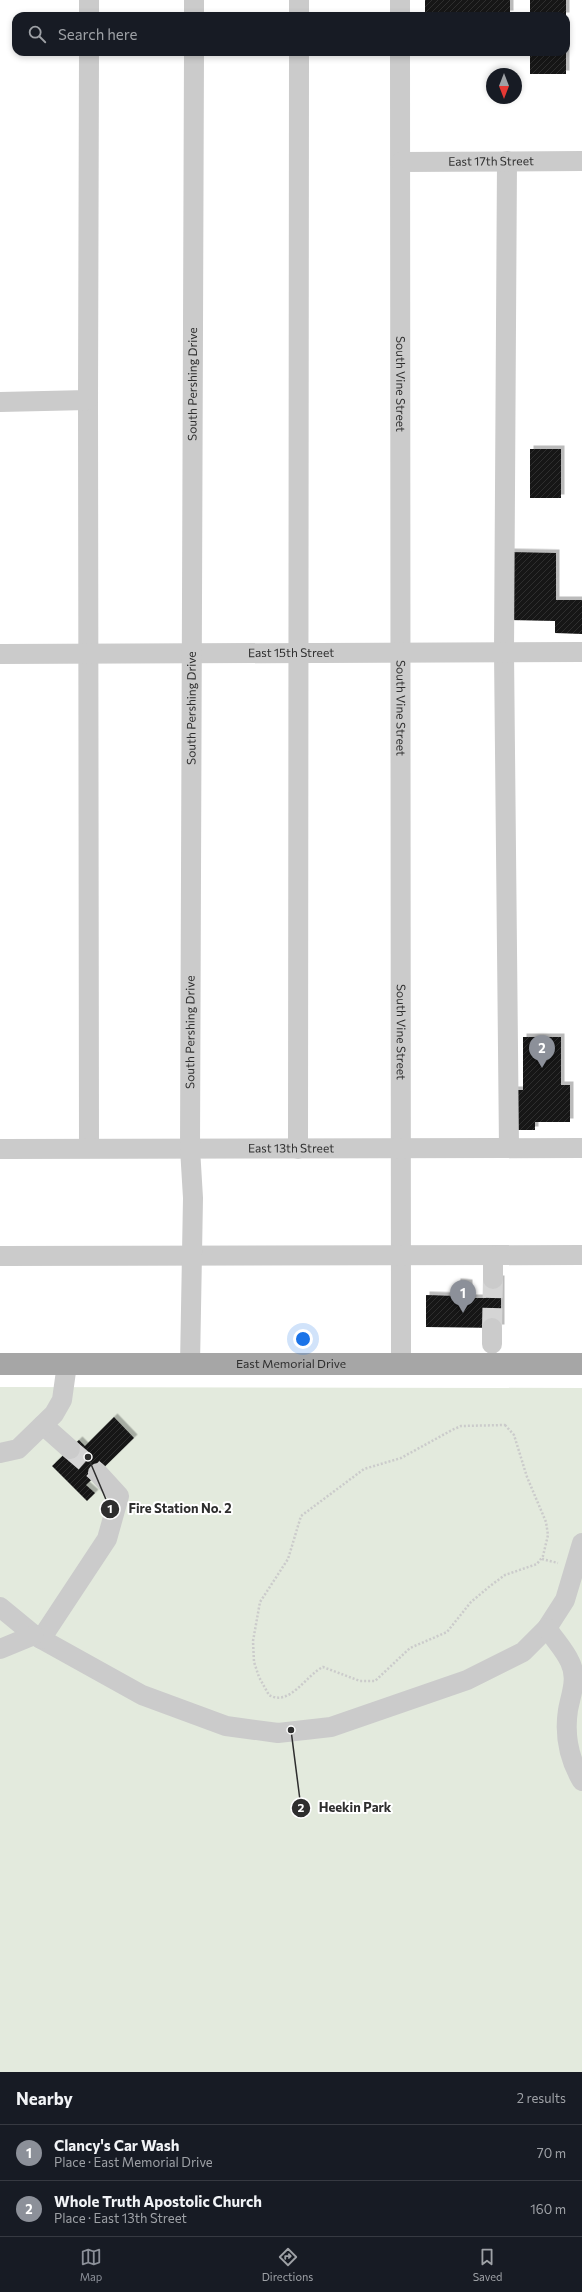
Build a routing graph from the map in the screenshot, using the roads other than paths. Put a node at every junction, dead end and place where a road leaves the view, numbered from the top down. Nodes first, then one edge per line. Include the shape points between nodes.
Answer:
1 (89, 0) edge
2 (194, 0) edge
3 (298, 0) edge
4 (400, 0) edge
5 (89, 12) edge
6 (194, 12) edge
7 (298, 12) edge
8 (400, 12) edge
9 (89, 56) edge
10 (194, 56) edge
11 (299, 56) edge
12 (400, 56) edge
13 (507, 161) junction
14 (582, 161) edge
15 (401, 162) junction
16 (88, 400) junction
17 (0, 402) edge
18 (299, 652) junction
19 (400, 652) junction
20 (504, 652) junction
21 (582, 652) edge
22 (88, 653) junction
23 (191, 653) junction
24 (0, 654) edge
25 (89, 1148) junction
26 (190, 1148) junction
27 (509, 1148) junction
28 (582, 1148) edge
29 (0, 1149) edge
30 (298, 1149) junction
31 (401, 1149) junction
32 (192, 1254) junction
33 (401, 1255) junction
34 (582, 1255) edge
35 (0, 1256) edge
36 (493, 1256) junction
37 (493, 1279) tunnel mouth
38 (0, 1364) edge
39 (67, 1364) junction
40 (401, 1364) junction
41 (582, 1364) edge
42 (190, 1365) junction
43 (43, 1425) junction
44 (70, 1449) tunnel mouth
45 (0, 1453) edge
46 (98, 1473) tunnel mouth
47 (582, 1543) edge
48 (0, 1607) edge
49 (547, 1628) junction
50 (37, 1637) junction
51 (0, 1649) edge
52 (582, 1781) edge

1 - 5 street
2 - 6 street
3 - 7 street
4 - 8 street
9 - 16 street
10 - 23 street, South Pershing Drive
11 - 18 street
12 - 15 street, South Vine Street
13 - 14 street, East 17th Street
13 - 15 street, East 17th Street
13 - 20 street
15 - 19 street, South Vine Street
16 - 17 street
16 - 22 street
18 - 19 street, East 15th Street
18 - 23 street, East 15th Street
18 - 30 street
19 - 20 street, East 15th Street
19 - 31 street, South Vine Street
20 - 21 street, East 15th Street
20 - 27 street
22 - 23 street, East 15th Street
22 - 24 street, East 15th Street
22 - 25 street
23 - 26 street, South Pershing Drive
25 - 26 street, East 13th Street
25 - 29 street, East 13th Street
26 - 30 street, East 13th Street
26 - 32 street, South Pershing Drive via 193,1198
27 - 28 street, East 13th Street
27 - 31 street, East 13th Street
30 - 31 street, East 13th Street
31 - 33 street, South Vine Street
32 - 33 street
32 - 35 street
32 - 42 street, South Pershing Drive
33 - 36 street
33 - 40 street, South Vine Street
34 - 36 street
36 - 37 street
38 - 39 main road, East Memorial Drive
39 - 42 main road, East Memorial Drive
39 - 43 street via 62,1400 54,1414
40 - 41 main road, East Memorial Drive
40 - 42 main road, East Memorial Drive
43 - 44 street
43 - 45 street via 18,1449
46 - 50 street via 119,1496 107,1538
47 - 49 street via 565,1600
48 - 50 street
49 - 50 street via 523,1652 467,1680 331,1727 278,1733 226,1726 142,1695
49 - 52 street via 570,1662 574,1681 566,1740 574,1768
50 - 51 street

